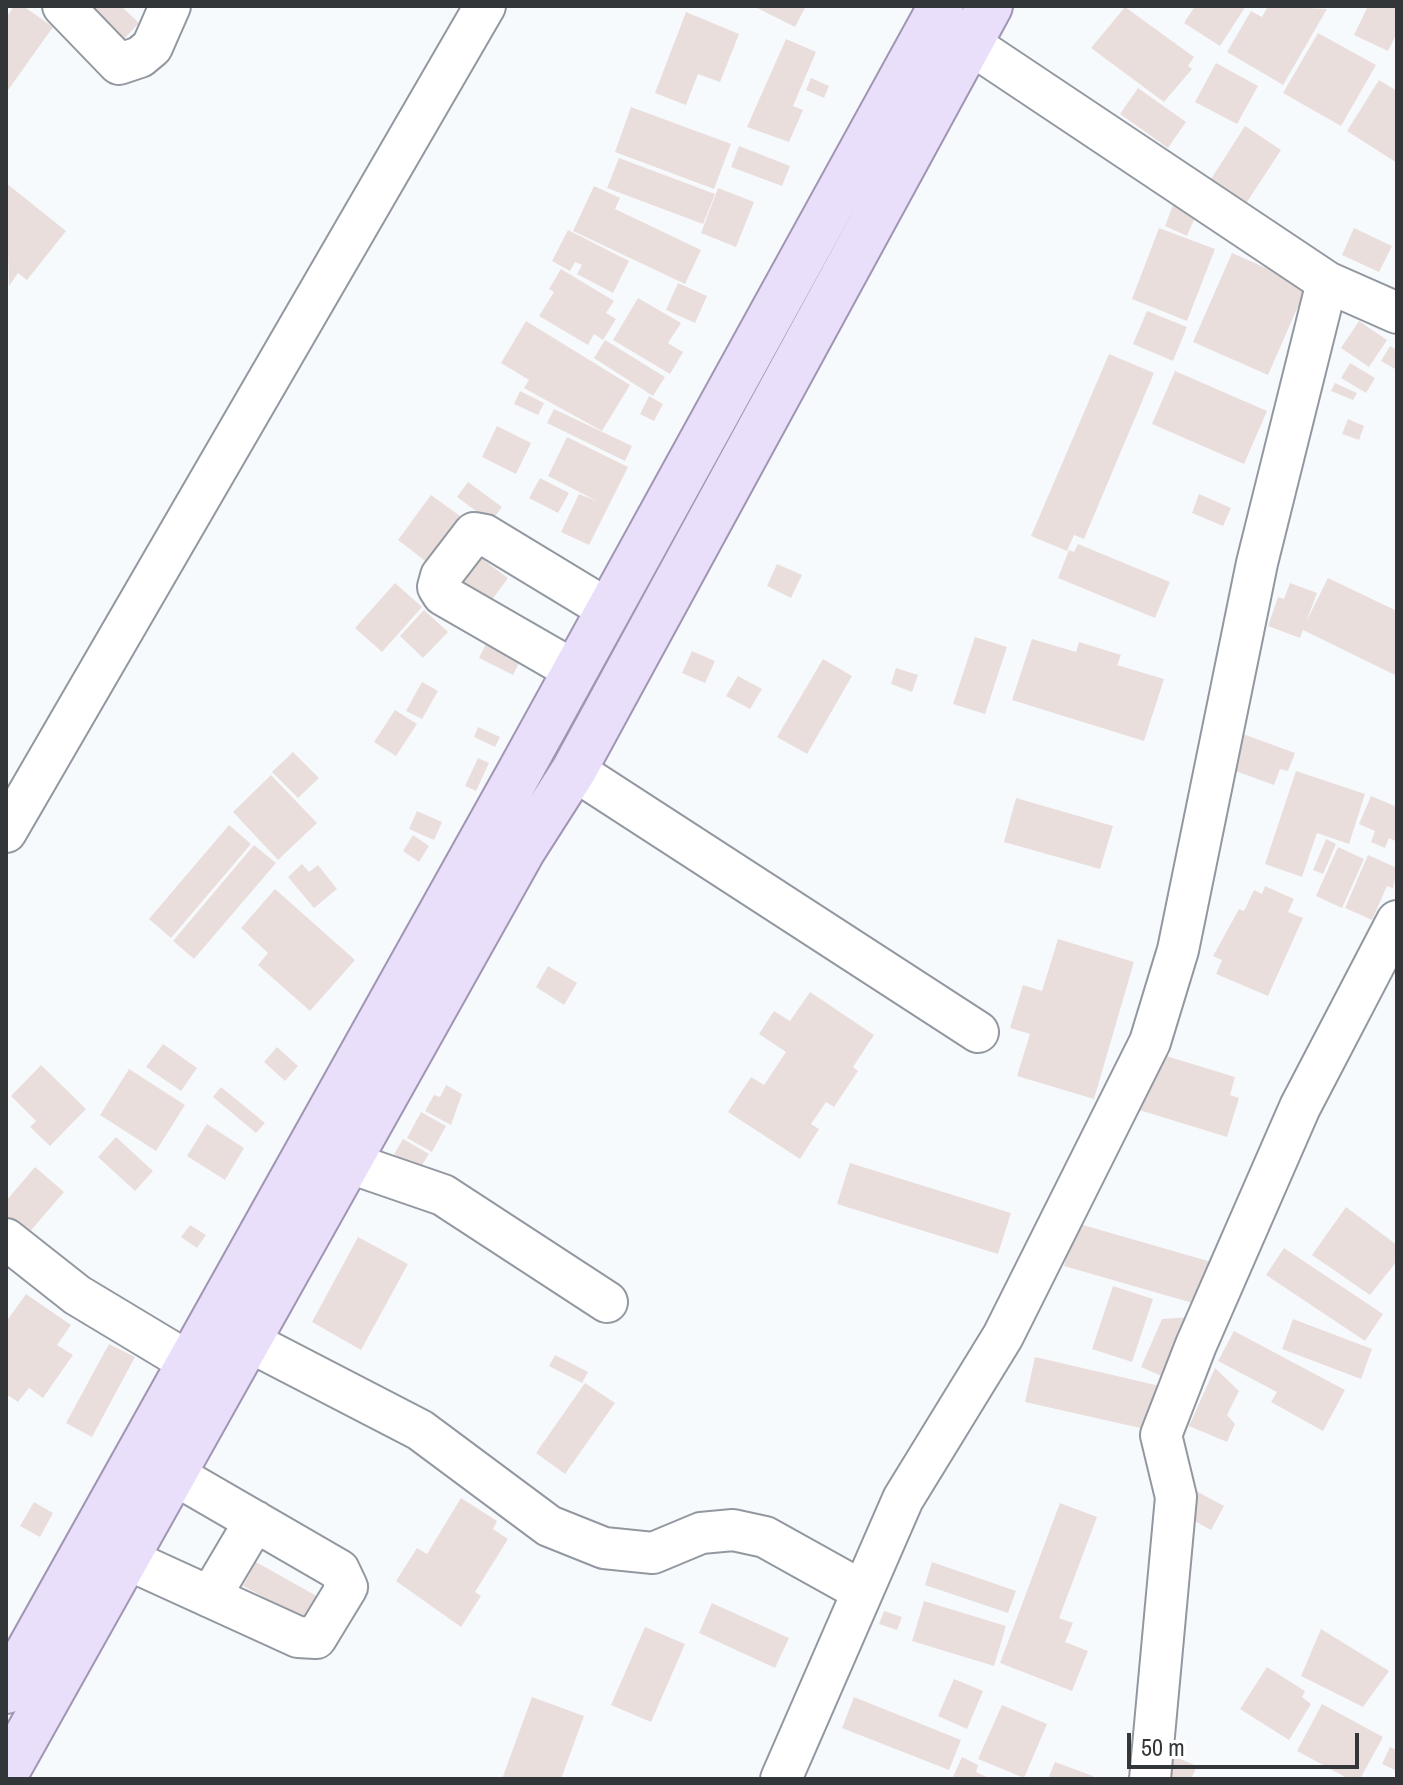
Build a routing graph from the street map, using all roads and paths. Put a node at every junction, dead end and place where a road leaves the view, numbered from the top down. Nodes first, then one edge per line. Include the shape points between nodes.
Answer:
1 (63, 6) edge
2 (170, 6) edge
3 (485, 6) edge
4 (941, 6) edge
5 (979, 24) edge
6 (1327, 282) junction
7 (1397, 313) edge
8 (607, 609) junction
9 (575, 671) junction
10 (574, 770) junction
11 (6, 832) edge
12 (1397, 921) edge
13 (978, 1032) dead end
14 (350, 1163) junction
15 (6, 1239) edge
16 (607, 1302) dead end
17 (250, 1342) junction
18 (190, 1363) junction
19 (175, 1475) junction
20 (255, 1521) junction
21 (127, 1559) junction
22 (862, 1591) junction
23 (210, 1597) junction
24 (10, 1674) edge
25 (6, 1773) edge
26 (781, 1779) edge
27 (1150, 1779) edge

1 - 2 street via 119,64 152,47
3 - 11 street
4 - 8 main road
5 - 6 street
5 - 10 main road
6 - 7 street
6 - 22 street via 1257,563 1178,950 1150,1042 1003,1336 903,1499
8 - 9 main road
8 - 9 street via 485,535 474,533 441,576 438,587 443,595
9 - 18 main road
10 - 13 street
10 - 14 main road via 523,850
12 - 27 street via 1300,1107 1161,1435 1176,1497
14 - 16 street via 443,1195
14 - 17 main road
15 - 18 street via 77,1295
17 - 19 main road
17 - 22 street via 420,1430 549,1526 604,1548 653,1553 701,1533 733,1530 765,1537
18 - 24 main road
19 - 20 street
19 - 21 main road
20 - 23 street
20 - 23 street via 339,1570 347,1587 316,1638 298,1637
21 - 23 street
21 - 25 main road
22 - 26 street

